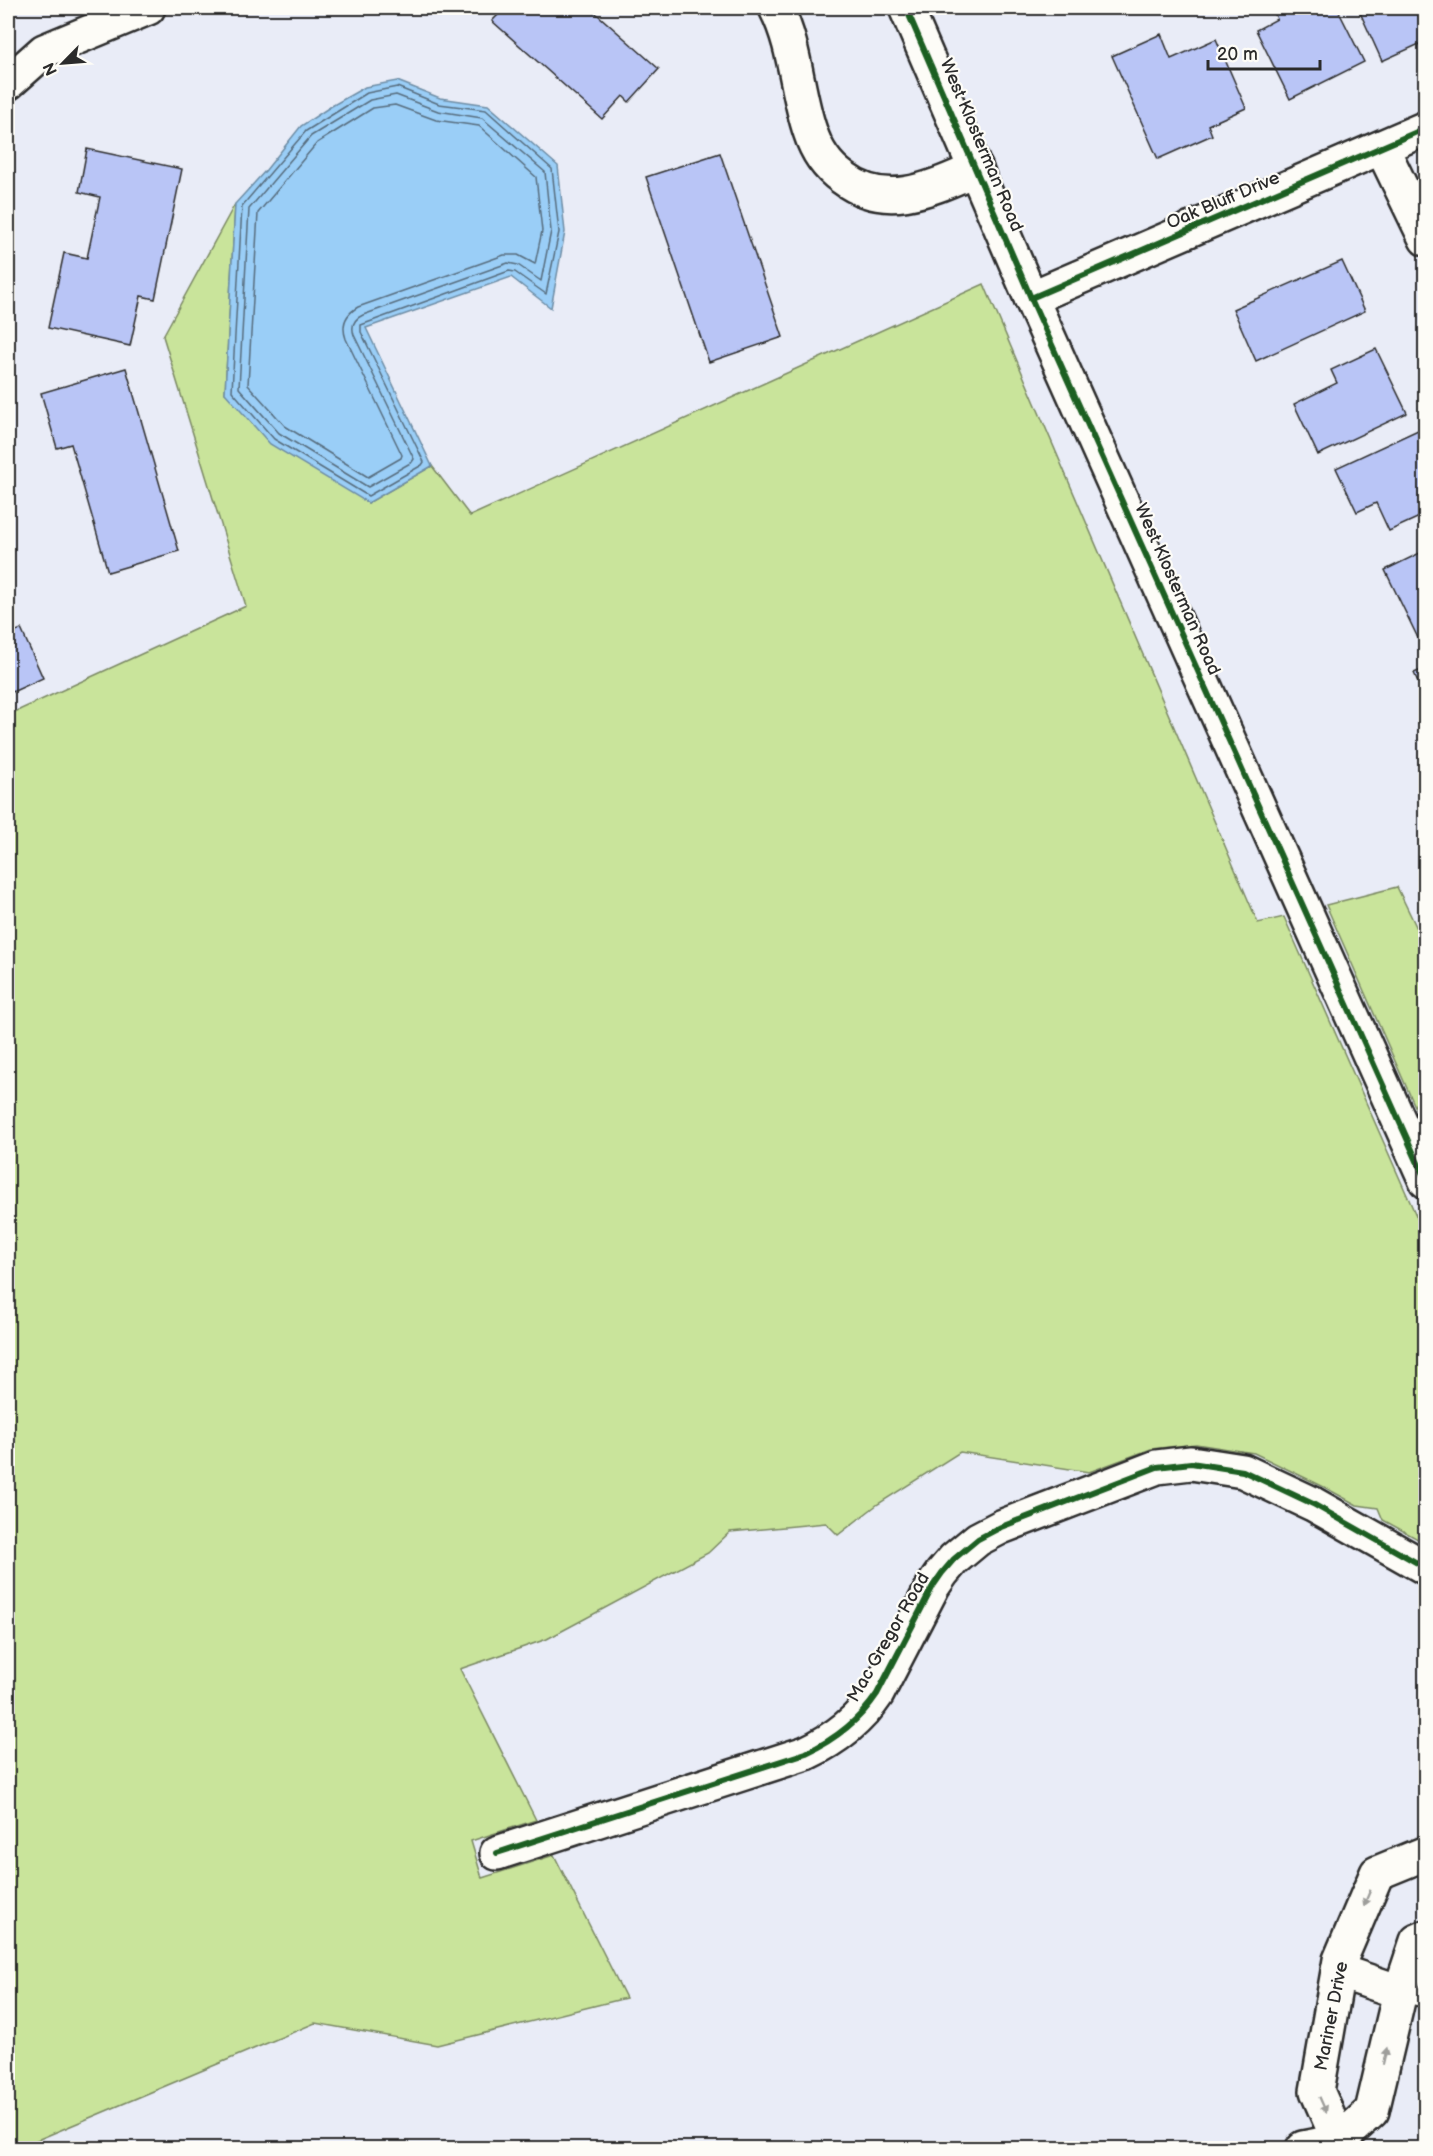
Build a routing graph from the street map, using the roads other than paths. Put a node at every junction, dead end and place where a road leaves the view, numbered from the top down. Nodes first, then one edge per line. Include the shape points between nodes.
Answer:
1 (148, 8) edge
2 (776, 8) edge
3 (906, 8) edge
4 (8, 83) edge
5 (1425, 128) edge
6 (1382, 148) junction
7 (976, 169) junction
8 (1425, 239) edge
9 (1031, 298) junction
10 (1425, 1181) edge
11 (1425, 1568) edge
12 (1425, 1852) edge
13 (497, 1853) dead end
14 (1425, 1937) edge
15 (1338, 1971) junction
16 (1413, 1995) edge
17 (1339, 2145) edge
18 (1303, 2148) edge

1 - 4 street via 44,51
2 - 7 street via 792,46 809,129 818,152 836,173 867,192 889,195 937,186
3 - 7 street, West Klosterman Road
5 - 6 street, Oak Bluff Drive
6 - 8 street
6 - 9 street, Oak Bluff Drive
7 - 9 street, West Klosterman Road
9 - 10 street, West Klosterman Road
11 - 13 street, Mac Gregor Road via 1313,1504 1243,1471 1191,1463 1158,1467 1001,1527 954,1558 933,1586 877,1694 840,1735 806,1753
12 -> 15 street, Mariner Drive via 1377,1873
14 - 16 street via 1417,1941
15 - 16 street
15 -> 17 street, Mariner Drive via 1317,2091
17 -> 16 street via 1372,2111
17 - 18 street

